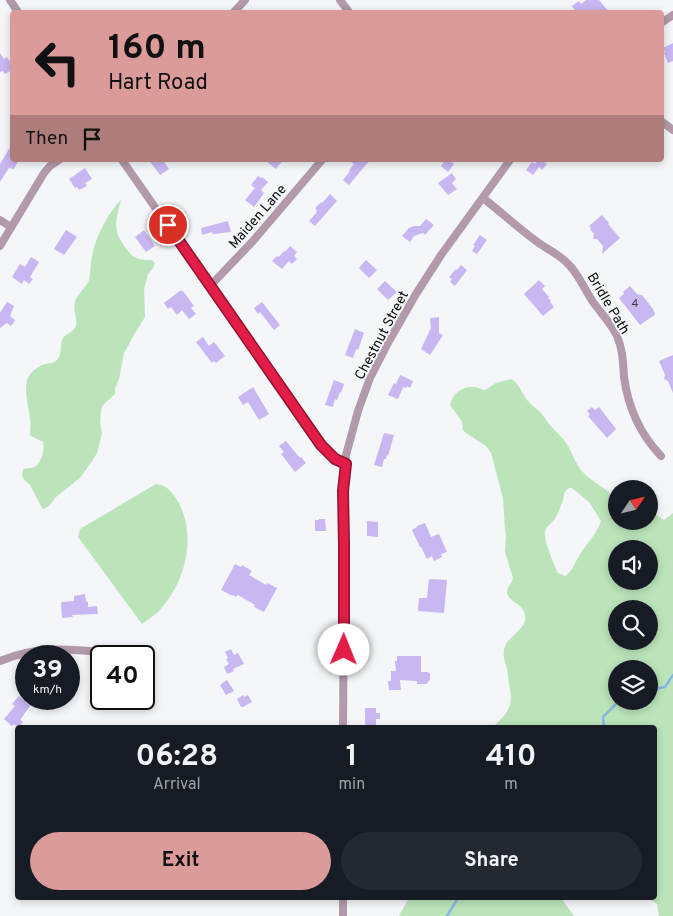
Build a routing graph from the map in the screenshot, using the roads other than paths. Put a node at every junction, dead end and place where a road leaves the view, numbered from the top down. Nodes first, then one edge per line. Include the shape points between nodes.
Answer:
1 (245, 0) edge
2 (236, 10) edge
3 (56, 162) edge
4 (123, 162) edge
5 (320, 162) edge
6 (509, 162) edge
7 (483, 198) junction
8 (0, 220) edge
9 (11, 227) junction
10 (0, 246) edge
11 (210, 286) junction
12 (661, 456) dead end
13 (346, 464) junction
14 (90, 651) edge
15 (0, 661) edge
16 (343, 725) edge
17 (343, 900) edge
18 (343, 916) edge

1 - 2 street
3 - 9 street via 44,173
4 - 11 street
5 - 11 street, Maiden Lane
6 - 7 street, Chestnut Street
7 - 12 street, Bridle Path via 562,258 579,277 616,334 634,415 649,443
7 - 13 street, Chestnut Street via 441,255 388,340 370,378
8 - 9 street
9 - 10 street
11 - 13 street via 321,445 335,459
13 - 16 street, Chestnut Street via 343,491
14 - 15 street via 38,650
17 - 18 street

